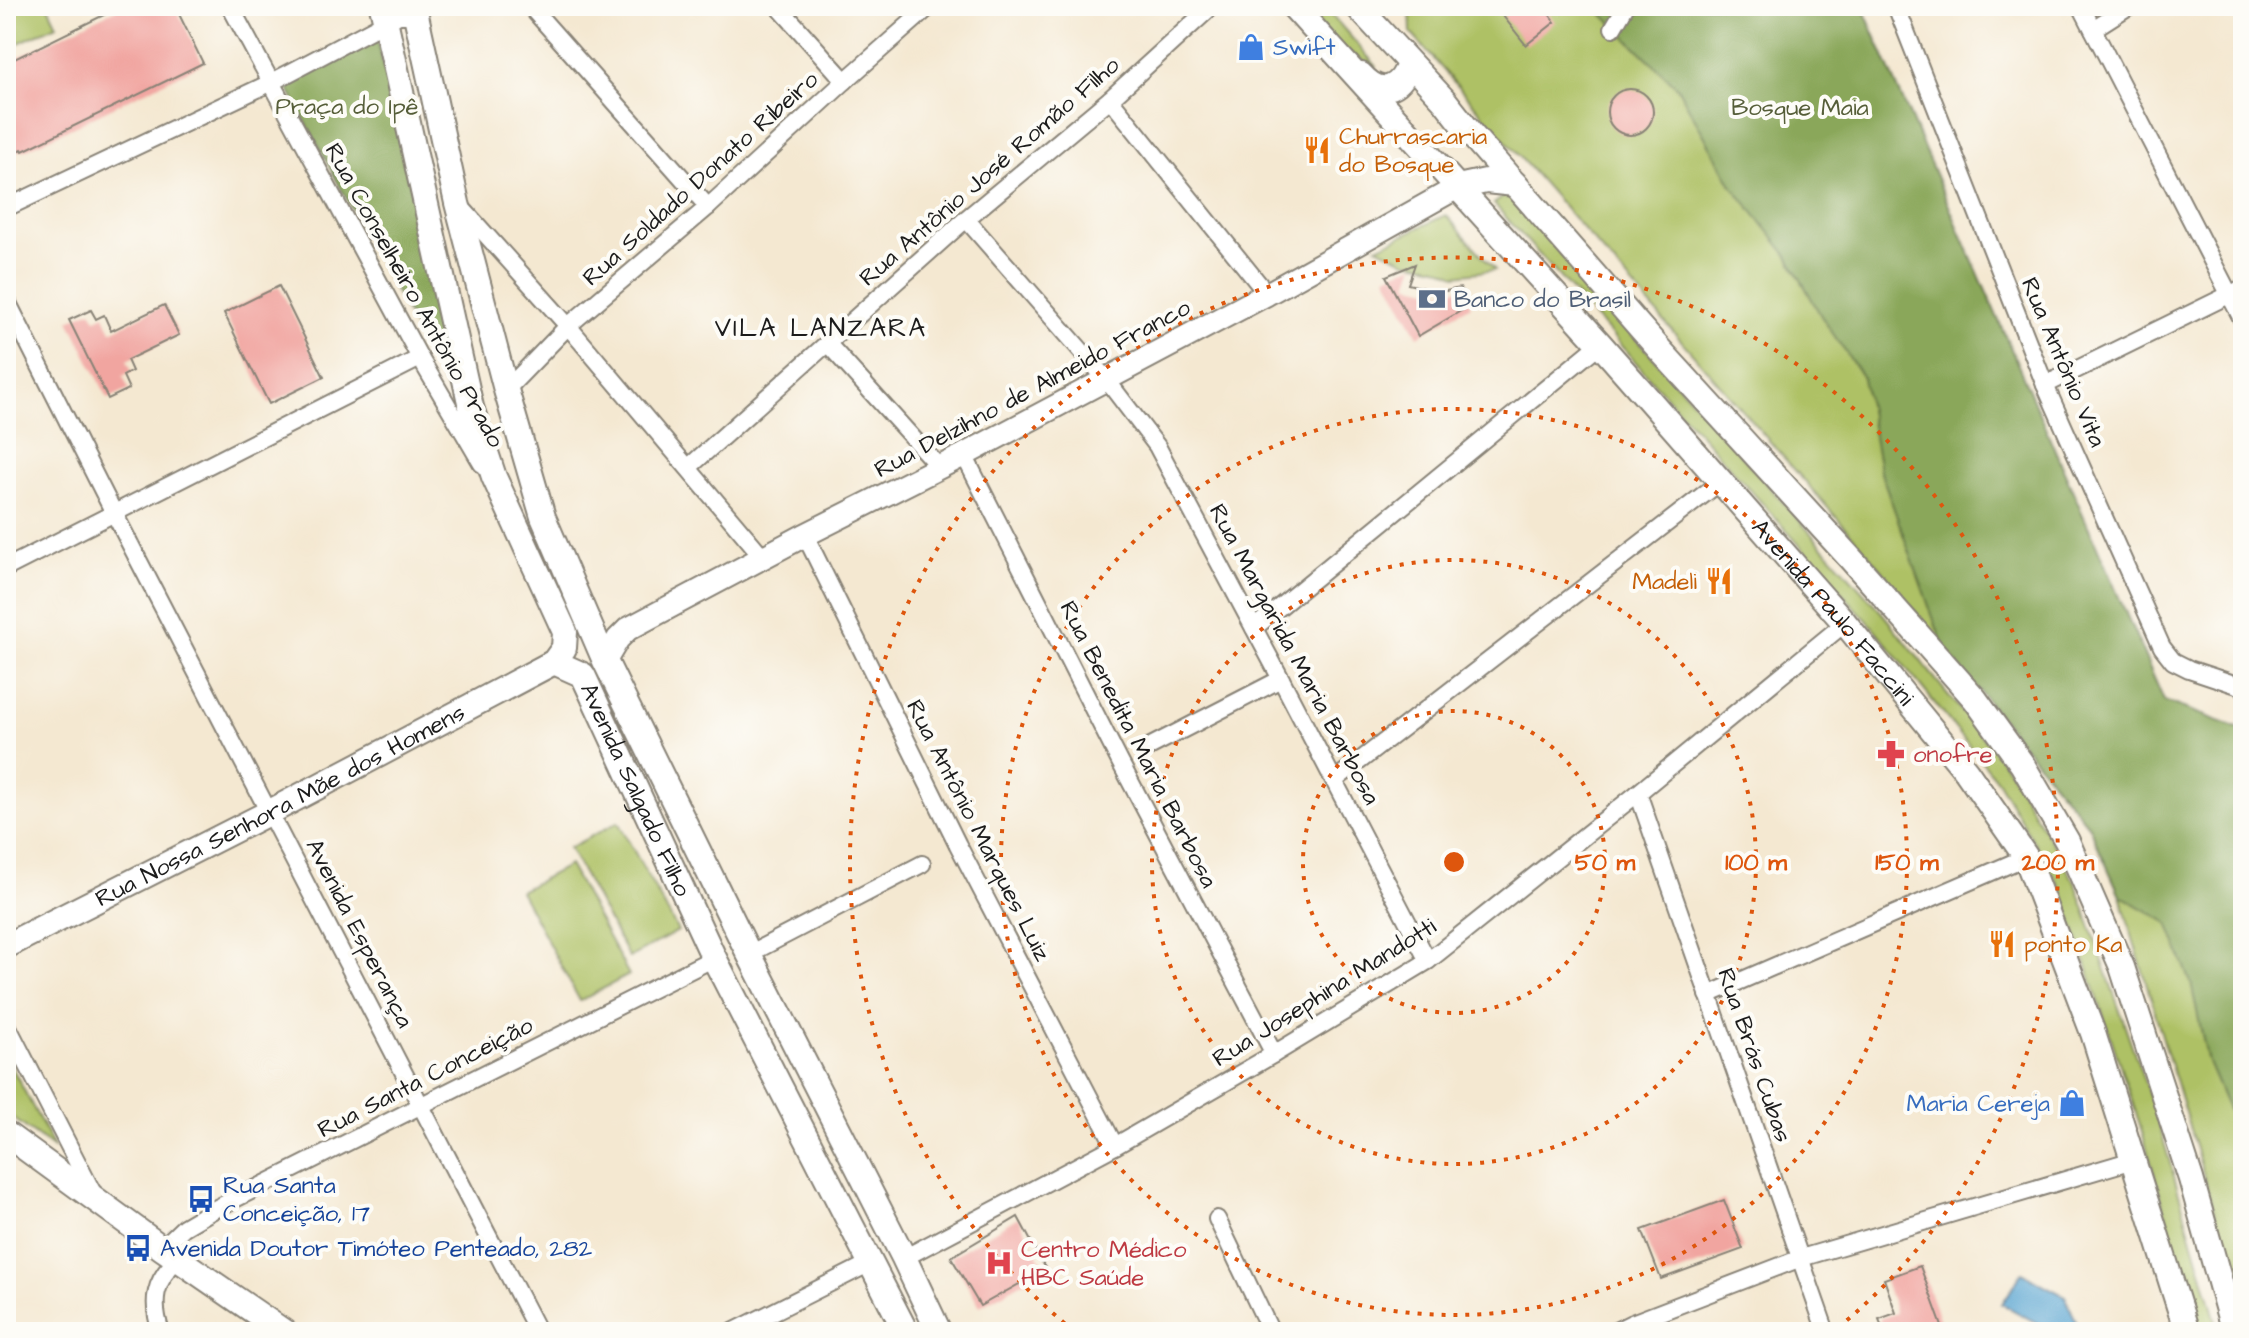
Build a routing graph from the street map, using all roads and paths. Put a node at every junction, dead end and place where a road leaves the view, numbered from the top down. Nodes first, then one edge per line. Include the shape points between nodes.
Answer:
1 (230, 6) edge
2 (530, 6) edge
3 (778, 6) edge
4 (930, 6) edge
5 (1212, 6) edge
6 (1293, 6) edge
7 (1357, 6) edge
8 (1896, 6) edge
9 (2081, 6) edge
10 (2129, 6) edge
11 (1626, 9) edge
12 (415, 11) edge
13 (383, 14) edge
14 (1613, 28) dead end
15 (2093, 29) junction
16 (1333, 53) junction
17 (1409, 64) junction
18 (845, 81) junction
19 (270, 83) junction
20 (1110, 99) junction
21 (1515, 184) junction
22 (1458, 187) junction
23 (457, 203) junction
24 (708, 207) junction
25 (6, 208) edge
26 (966, 219) junction
27 (2237, 291) edge
28 (1267, 294) junction
29 (6, 299) edge
30 (2243, 321) edge
31 (568, 326) junction
32 (828, 344) junction
33 (1600, 344) junction
34 (420, 358) junction
35 (1106, 379) junction
36 (2045, 385) junction
37 (506, 390) junction
38 (964, 455) junction
39 (689, 467) junction
40 (939, 467) junction
41 (1720, 482) junction
42 (114, 513) junction
43 (515, 521) junction
44 (805, 535) junction
45 (763, 557) junction
46 (6, 568) edge
47 (585, 616) junction
48 (1845, 623) junction
49 (1254, 628) junction
50 (628, 629) junction
51 (605, 661) junction
52 (554, 662) junction
53 (1281, 679) junction
54 (2243, 687) edge
55 (1147, 748) dead end
56 (1335, 780) junction
57 (1638, 793) junction
58 (270, 812) junction
59 (2026, 857) junction
60 (922, 864) dead end
61 (6, 946) edge
62 (749, 954) junction
63 (714, 958) junction
64 (1428, 961) junction
65 (1708, 995) junction
66 (6, 1023) edge
67 (1274, 1054) junction
68 (422, 1106) junction
69 (6, 1134) edge
70 (1115, 1146) junction
71 (2133, 1160) junction
72 (97, 1200) junction
73 (1217, 1219) dead end
74 (170, 1254) junction
75 (904, 1258) junction
76 (1801, 1258) junction
77 (870, 1263) junction
78 (161, 1332) edge
79 (284, 1332) edge
80 (538, 1332) edge
81 (733, 1332) edge
82 (906, 1332) edge
83 (939, 1332) edge
84 (1271, 1332) edge
85 (1614, 1332) edge
86 (1826, 1332) edge
87 (2187, 1332) edge
88 (2234, 1332) edge

1 - 19 street, Rua Conselheiro Antônio Prado
2 - 24 street
3 - 18 street
4 - 18 street, Rua Soldado Donato Ribeiro
5 - 20 street, Rua Antônio José Romão Filho
6 - 16 main road, Avenida Paulo Faccini
7 - 17 main road, Avenida Paulo Faccini
8 - 36 street, Rua Antônio Vita
9 - 15 street
10 - 15 street
11 - 14 street
12 - 13 street
12 - 23 main road, Avenida Salgado Filho
13 - 19 street
13 - 43 main road, Avenida Salgado Filho via 471,407
15 - 27 street
16 - 17 main road via 1345,57 1377,87 1392,87
16 - 22 main road, Avenida Paulo Faccini
17 - 21 main road, Avenida Paulo Faccini
18 - 24 street, Rua Soldado Donato Ribeiro
19 - 25 street
19 - 34 street, Rua Conselheiro Antônio Prado
20 - 26 street, Rua Antônio José Romão Filho
20 - 28 street
21 - 22 main road via 1486,181
21 - 88 main road, Avenida Paulo Faccini via 1975,699 2022,764 2067,841 2122,967
22 - 28 street, Rua Delzihno de Almeido Franco
22 - 33 main road, Avenida Paulo Faccini
23 - 31 street
23 - 37 main road, Avenida Salgado Filho
24 - 31 street, Rua Soldado Donato Ribeiro
26 - 32 street, Rua Antônio José Romão Filho
26 - 35 street, Rua Margarida Maria Barbosa
27 - 30 street
27 - 36 street
28 - 35 street, Rua Delzihno de Almeido Franco
29 - 42 street, Avenida Esperança
31 - 37 street, Rua Soldado Donato Ribeiro
31 - 39 street
32 - 39 street, Rua Antônio José Romão Filho
32 - 40 street
33 - 41 main road, Avenida Paulo Faccini
33 - 49 street
34 - 42 street
34 - 43 street, Rua Conselheiro Antônio Prado
35 - 38 street, Rua Delzihno de Almeido Franco
35 - 49 street, Rua Margarida Maria Barbosa via 1157,446
36 - 54 street, Rua Antônio Vita via 2162,647 2189,669
37 - 47 main road, Avenida Salgado Filho via 543,517
38 - 40 street, Rua Delzihno de Almeido Franco
38 - 67 street, Rua Benedita Maria Barbosa
39 - 45 street
40 - 44 street, Rua Delzihno de Almeido Franco
41 - 48 main road, Avenida Paulo Faccini
41 - 56 street
42 - 46 street
42 - 58 street, Avenida Esperança
43 - 52 main road, Avenida Salgado Filho via 565,632 564,648
44 - 45 street, Rua Delzihno de Almeido Franco
44 - 70 street, Rua Antônio Marques Luiz
45 - 50 street, Rua Delzihno de Almeido Franco
47 - 50 street
47 - 51 main road, Avenida Salgado Filho
48 - 57 street, Rua Josephina Mandotti
48 - 59 main road, Avenida Paulo Faccini via 1966,771
49 - 53 street, Rua Margarida Maria Barbosa
50 - 51 street, Rua Delzihno de Almeido Franco
51 - 62 main road, Avenida Salgado Filho
52 - 58 main road, Rua Nossa Senhora Mãe dos Homens
52 - 63 main road, Avenida Salgado Filho via 583,675
53 - 55 street
53 - 56 street, Rua Margarida Maria Barbosa
56 - 64 street, Rua Margarida Maria Barbosa
57 - 64 street, Rua Josephina Mandotti
57 - 65 street, Rua Brás Cubas
58 - 61 main road, Rua Nossa Senhora Mãe dos Homens
58 - 68 street, Avenida Esperança
59 - 65 street
59 - 71 main road, Avenida Paulo Faccini via 2093,1033
60 - 62 street
62 - 75 main road, Avenida Salgado Filho
63 - 68 street, Rua Santa Conceição
63 - 77 main road, Avenida Salgado Filho
64 - 67 street, Rua Josephina Mandotti
65 - 76 street, Rua Brás Cubas
66 - 72 street
67 - 70 street, Rua Josephina Mandotti
68 - 74 street, Rua Santa Conceição via 184,1227
68 - 80 street, Avenida Esperança
69 - 72 main road
70 - 75 street, Rua Josephina Mandotti
71 - 76 street
71 - 87 main road, Avenida Paulo Faccini
72 - 74 main road
73 - 84 street
74 - 78 street, Rua Santa Conceição via 156,1295
74 - 79 main road
75 - 83 main road, Avenida Salgado Filho
76 - 85 street
76 - 86 street, Rua Brás Cubas
77 - 81 street
77 - 82 main road, Avenida Salgado Filho

